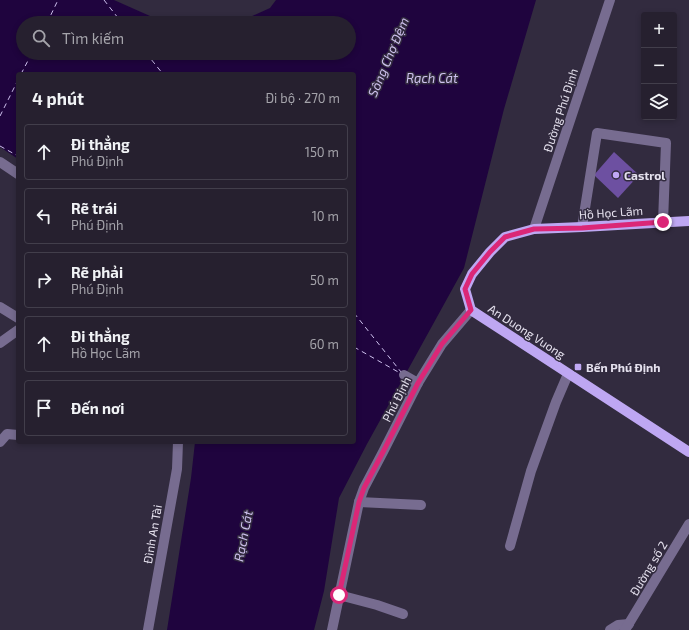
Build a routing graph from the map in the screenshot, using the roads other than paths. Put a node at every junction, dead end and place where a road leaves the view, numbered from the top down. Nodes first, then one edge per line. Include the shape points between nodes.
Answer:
1 (610, 0) edge
2 (0, 162) edge
3 (16, 173) edge
4 (689, 221) edge
5 (663, 222) junction
6 (582, 228) junction
7 (534, 229) junction
8 (0, 307) edge
9 (471, 310) junction
10 (16, 317) edge
11 (16, 331) edge
12 (0, 343) edge
13 (568, 374) junction
14 (404, 375) dead end
15 (418, 383) junction
16 (16, 435) edge
17 (0, 442) edge
18 (178, 444) edge
19 (689, 452) edge
20 (359, 502) junction
21 (421, 505) dead end
22 (689, 524) edge
23 (510, 546) dead end
24 (339, 595) junction
25 (403, 614) dead end
26 (627, 627) edge
27 (148, 630) edge
28 (332, 630) edge
29 (610, 630) edge

1 - 7 street, Đường Phú Định
2 - 3 street
4 - 5 main road, Hồ Học Lãm
5 - 6 main road, Hồ Học Lãm
5 - 6 street via 666,144 597,133
6 - 7 main road, Hồ Học Lãm
7 - 9 main road via 505,237 472,274 465,289
8 - 10 street
9 - 13 main road, An Duong Vuong
9 - 15 street, Phú Định via 442,344
11 - 12 street
13 - 19 main road, An Duong Vuong
13 - 23 street via 531,471
14 - 15 street
15 - 20 street, Phú Định
16 - 17 street via 7,434
18 - 27 street, Đình An Tài via 177,469
20 - 21 street
20 - 24 street, Phú Định
22 - 26 street, Đường số 2
24 - 25 street
24 - 28 street, Phú Định
26 - 29 street, Đường số 2 via 618,625

